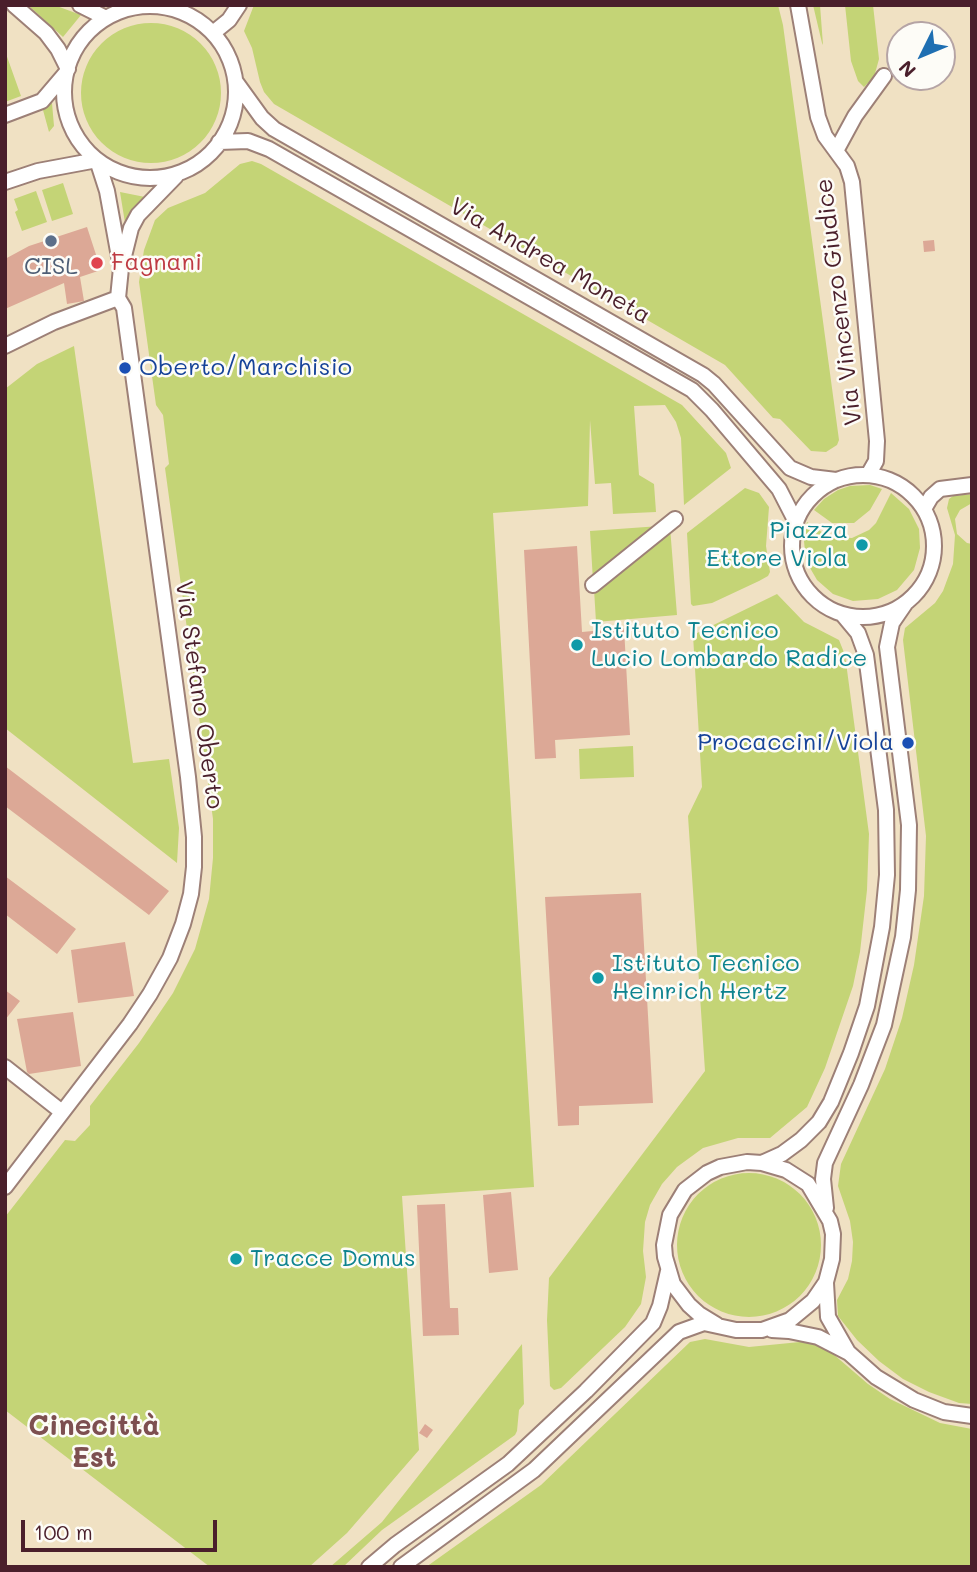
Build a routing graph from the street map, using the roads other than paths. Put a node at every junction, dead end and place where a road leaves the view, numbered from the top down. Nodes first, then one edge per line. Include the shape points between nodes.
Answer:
1 (14, 5) edge
2 (80, 5) edge
3 (239, 5) edge
4 (798, 5) edge
5 (104, 12) edge
6 (213, 33) junction
7 (68, 70) junction
8 (884, 76) dead end
9 (236, 82) junction
10 (5, 115) edge
11 (219, 142) junction
12 (836, 150) junction
13 (97, 160) junction
14 (177, 174) junction
15 (5, 182) edge
16 (121, 268) junction
17 (118, 298) junction
18 (5, 346) edge
19 (868, 475) junction
20 (836, 480) junction
21 (972, 485) edge
22 (924, 509) junction
23 (675, 519) dead end
24 (796, 522) junction
25 (593, 585) dead end
26 (905, 604) junction
27 (843, 615) junction
28 (5, 1068) edge
29 (62, 1112) junction
30 (762, 1163) junction
31 (5, 1187) edge
32 (826, 1212) junction
33 (668, 1270) junction
34 (826, 1282) junction
35 (717, 1325) junction
36 (762, 1330) junction
37 (849, 1353) junction
38 (972, 1416) edge
39 (369, 1567) edge
40 (401, 1567) edge

1 - 7 street via 46,33
2 - 5 street
3 - 6 street
4 - 12 street, Via Vincenzo Giudice via 818,117
5 - 6 street via 158,7 185,14
5 - 7 street via 75,51
6 - 9 street via 226,51
7 - 10 street via 43,101
7 - 13 street via 64,93 69,120
8 - 12 street
9 - 11 street via 235,108
9 - 20 street, Via Andrea Moneta via 262,118 280,132 709,379 795,472
11 - 14 street via 206,157
11 - 24 street, Via Andrea Moneta via 245,141 269,149 692,390 779,489
12 - 19 street, Via Vincenzo Giudice via 852,182 872,381 877,455
13 - 14 street via 133,176
13 - 15 street
13 - 16 street, Via Stefano Oberto
14 - 16 street via 138,215
16 - 17 street, Via Stefano Oberto
17 - 18 street
17 - 29 street, Via Stefano Oberto via 124,308 188,777 194,867 186,915 164,970 130,1024
19 - 20 street
19 - 22 street via 905,488
20 - 24 street via 807,503
21 - 22 street via 940,489
22 - 26 street via 933,534 933,560 923,585
23 - 25 street
24 - 27 street via 792,553 800,580 816,599
26 - 27 street via 876,616
26 - 32 street via 892,623 887,647 909,825 903,937 884,1025 824,1168
27 - 30 street via 858,633 866,655 886,810 883,926 866,1006 831,1102 807,1135
28 - 29 street
29 - 31 street, Via Stefano Oberto
30 - 32 street via 786,1170 808,1184
30 - 33 street via 720,1167 685,1190 666,1230
32 - 34 street via 833,1247
33 - 35 street via 689,1305
33 - 39 street via 653,1323 586,1391 508,1464
34 - 36 street via 795,1317
34 - 37 street via 830,1322
35 - 36 street
35 - 40 street via 699,1324 674,1335 534,1470
36 - 37 street via 818,1337
37 - 38 street via 876,1377 914,1400 944,1412

